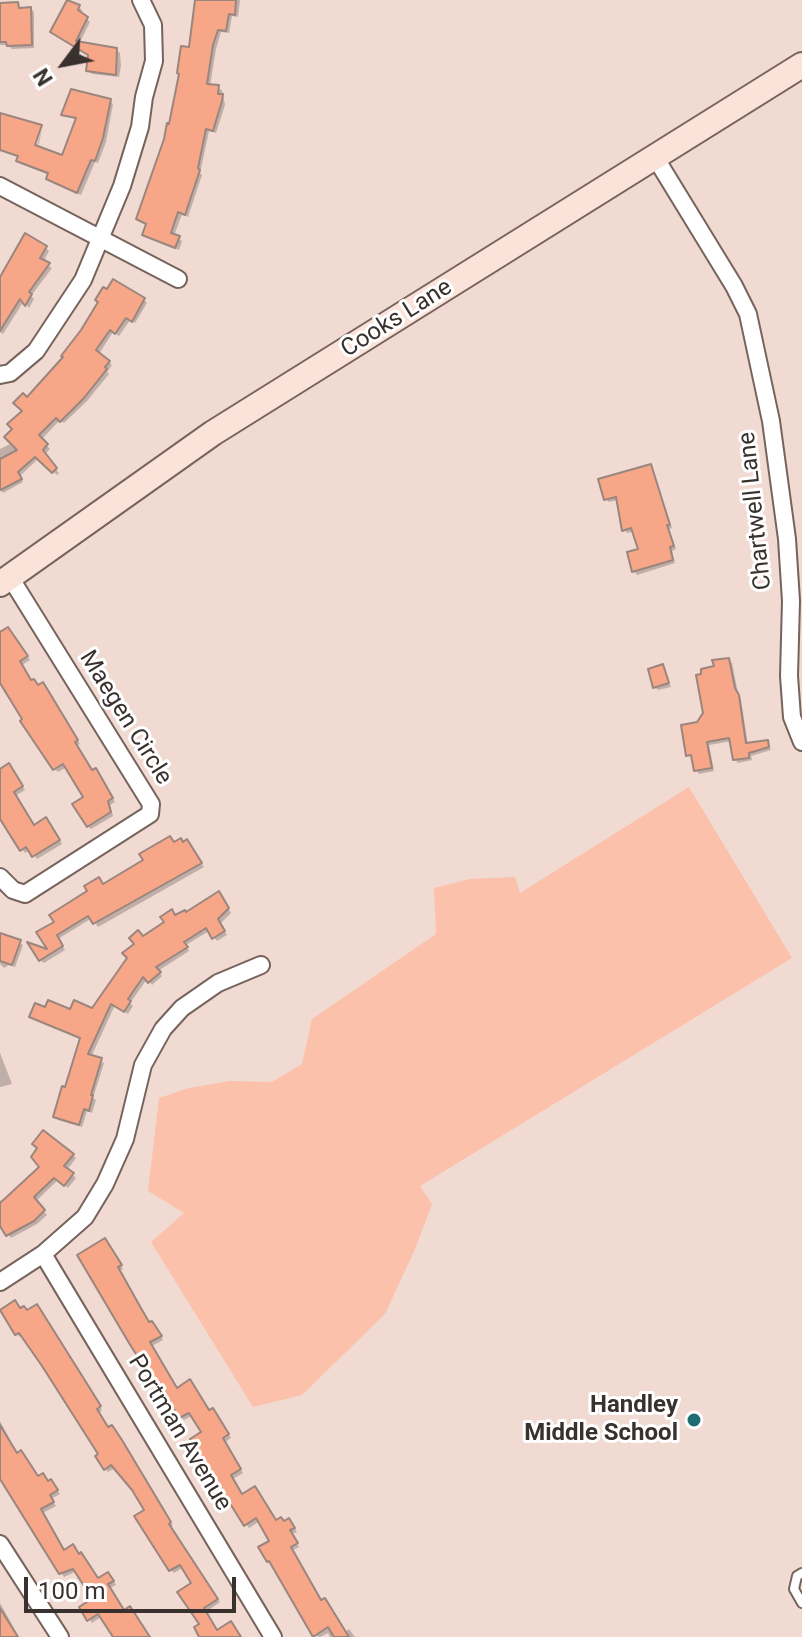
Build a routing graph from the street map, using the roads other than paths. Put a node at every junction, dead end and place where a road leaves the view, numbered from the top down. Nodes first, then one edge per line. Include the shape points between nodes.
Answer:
1 (141, 0) edge
2 (802, 65) edge
3 (655, 157) junction
4 (0, 186) edge
5 (102, 237) junction
6 (178, 279) dead end
7 (0, 375) edge
8 (5, 581) edge
9 (802, 742) edge
10 (0, 877) edge
11 (261, 965) dead end
12 (43, 1254) junction
13 (0, 1282) edge
14 (0, 1544) edge
15 (802, 1573) edge
16 (802, 1603) edge
17 (60, 1637) edge
18 (273, 1637) edge

1 - 5 street via 153,25 154,61 140,127
2 - 3 main road, Cooks Lane
3 - 8 main road, Cooks Lane via 213,433
3 - 9 street, Chartwell Lane via 748,314 771,421 787,539 792,717
4 - 5 street
5 - 6 street
5 - 7 street via 83,280 36,351
8 - 10 street, Maegen Circle via 151,804 150,814 25,894
11 - 12 street via 218,983 163,1029 143,1065 125,1139 105,1184 85,1217
12 - 13 street
12 - 18 street, Portman Avenue
14 - 17 street
15 - 16 lane via 794,1589

